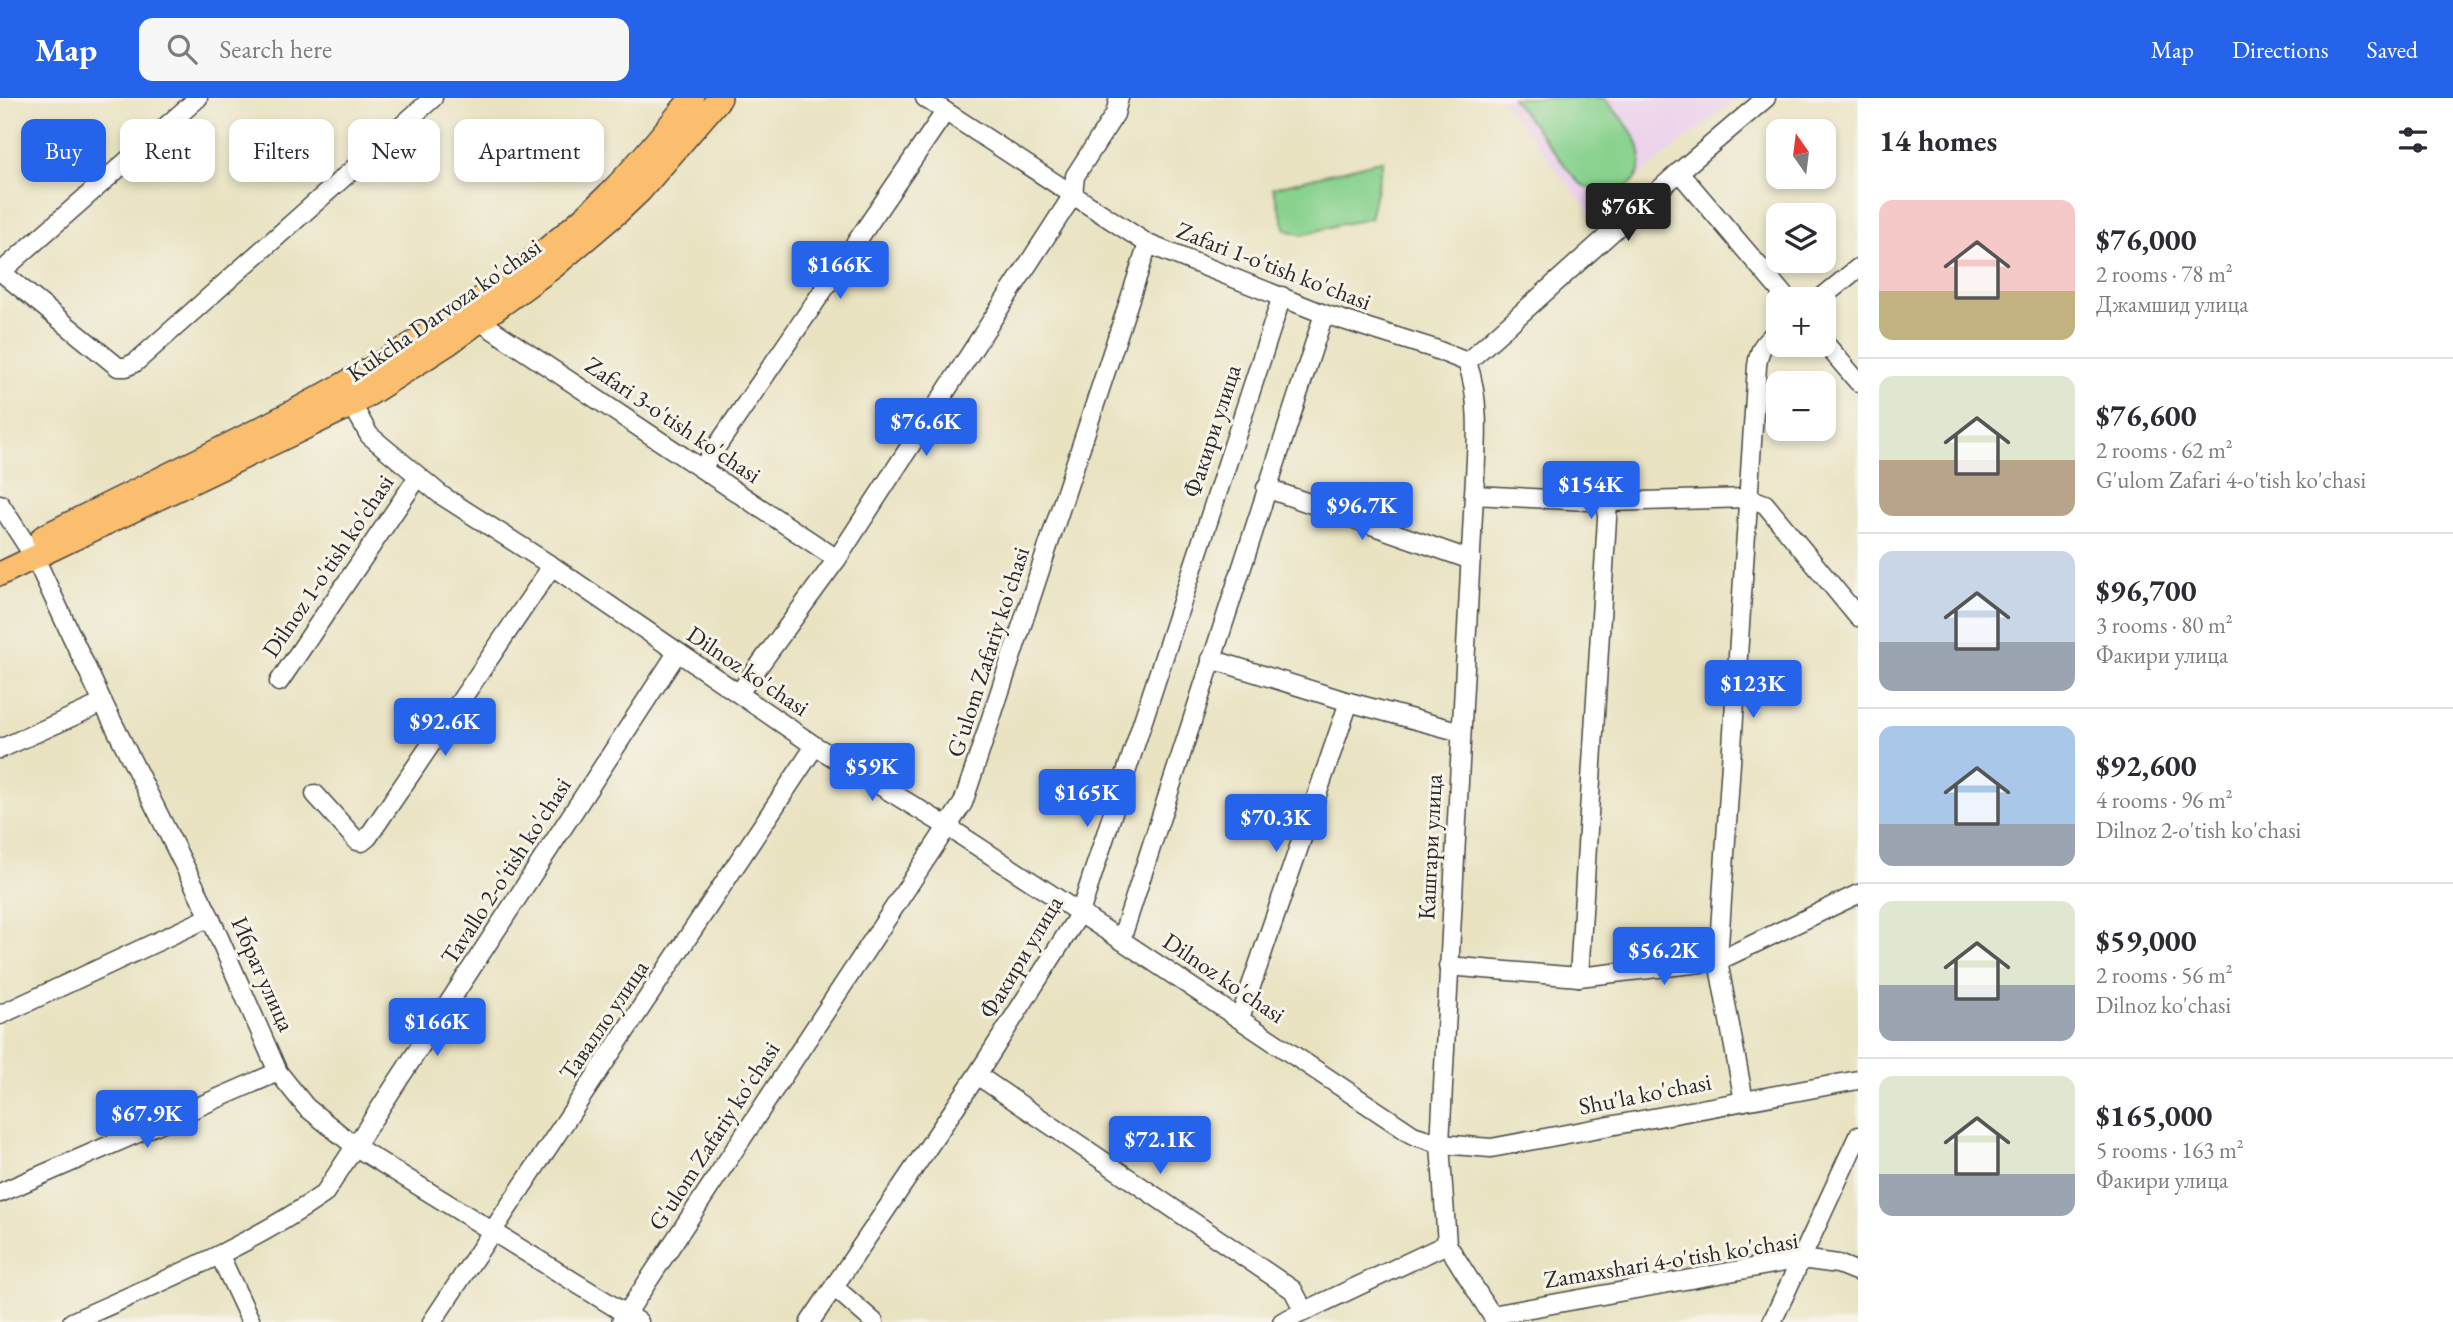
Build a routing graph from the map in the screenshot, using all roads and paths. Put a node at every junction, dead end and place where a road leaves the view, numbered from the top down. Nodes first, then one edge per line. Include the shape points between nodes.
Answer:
1 (198, 98) edge
2 (433, 98) edge
3 (692, 98) edge
4 (925, 98) edge
5 (1119, 98) edge
6 (1766, 98) edge
7 (718, 99) edge
8 (945, 112) junction
9 (1679, 172) junction
10 (1073, 195) junction
11 (1148, 244) junction
12 (1858, 268) edge
13 (1, 272) edge
14 (1777, 287) edge
15 (1835, 287) edge
16 (1282, 296) junction
17 (1324, 314) junction
18 (481, 322) junction
19 (1766, 340) edge
20 (1836, 356) edge
21 (1468, 362) junction
22 (1858, 382) edge
23 (347, 395) junction
24 (702, 468) junction
25 (418, 477) junction
26 (1266, 488) junction
27 (1474, 495) junction
28 (1749, 498) junction
29 (1608, 502) junction
30 (0, 504) edge
31 (31, 552) junction
32 (0, 557) edge
33 (837, 559) junction
34 (1471, 561) junction
35 (552, 566) junction
36 (0, 574) edge
37 (1858, 617) edge
38 (677, 653) junction
39 (1212, 659) junction
40 (279, 682) dead end
41 (739, 693) junction
42 (1349, 702) junction
43 (103, 703) junction
44 (1461, 733) junction
45 (816, 746) junction
46 (0, 749) edge
47 (315, 794) dead end
48 (948, 827) junction
49 (1858, 894) edge
50 (1080, 913) junction
51 (211, 917) junction
52 (1121, 940) junction
53 (1718, 961) junction
54 (1448, 966) junction
55 (1579, 977) junction
56 (0, 1014) edge
57 (1240, 1018) junction
58 (278, 1072) junction
59 (977, 1075) junction
60 (1858, 1080) edge
61 (1744, 1101) junction
62 (1858, 1136) edge
63 (1440, 1144) junction
64 (356, 1147) junction
65 (0, 1194) edge
66 (494, 1230) junction
67 (1447, 1244) junction
68 (220, 1256) junction
69 (1801, 1259) junction
70 (1858, 1272) edge
71 (834, 1287) junction
72 (1304, 1311) junction
73 (629, 1319) edge
74 (1494, 1319) edge
75 (866, 1320) edge
76 (72, 1322) edge
77 (251, 1322) edge
78 (432, 1322) edge
79 (810, 1322) edge
80 (1282, 1322) edge
81 (1772, 1322) edge

1 - 13 street
2 - 13 street via 126,367 118,367
3 - 23 main road, Kukcha Darvoza ko'chasi via 630,172 572,228
4 - 8 street, Zafari 1-o'tish ko'chasi
5 - 10 street via 1115,114 1075,176
6 - 9 street
7 - 18 main road, Kukcha Darvoza ko'chasi via 619,211
8 - 10 street, Zafari 1-o'tish ko'chasi
8 - 24 street
9 - 14 street
9 - 21 street
10 - 11 street, Zafari 1-o'tish ko'chasi
10 - 33 street
11 - 16 street, Zafari 1-o'tish ko'chasi
11 - 48 street, G'ulom Zafariy ko'chasi via 963,803
12 - 15 street
16 - 17 street, Zafari 1-o'tish ko'chasi
16 - 50 street, Факири улица
17 - 21 street, Zafari 1-o'tish ko'chasi
17 - 26 street
18 - 23 main road, Kukcha Darvoza ko'chasi
18 - 24 street, Zafari 3-o'tish ko'chasi
19 - 28 street via 1759,351
20 - 22 street
21 - 27 street, Кашгари улица via 1474,379 1476,419
23 - 25 street, Dilnoz ko'chasi via 369,435
23 - 31 main road, Kukcha Darvoza ko'chasi
24 - 33 street, Zafari 3-o'tish ko'chasi
25 - 35 street, Dilnoz ko'chasi
25 - 40 street, Dilnoz 1-o'tish ko'chasi
26 - 34 street
26 - 39 street
27 - 29 street
27 - 34 street, Кашгари улица
28 - 29 street
28 - 37 street via 1765,503
28 - 53 street
29 - 55 street
30 - 31 street, Ибрат улица
31 - 32 main road, Kukcha Darvoza ko'chasi
31 - 36 main road, Kukcha Darvoza ko'chasi
31 - 43 street, Ибрат улица
33 - 41 street
34 - 44 street, Кашгари улица
35 - 38 street, Dilnoz ko'chasi
35 - 47 street via 369,837 357,841
38 - 41 street, Dilnoz ko'chasi
38 - 64 street, Tavallo 2-o'tish ko'chasi
39 - 42 street
39 - 52 street
41 - 45 street, Dilnoz ko'chasi
42 - 44 street
42 - 57 street
43 - 46 street
43 - 51 street, Ибрат улица
44 - 54 street, Кашгари улица
45 - 48 street, Dilnoz ko'chasi
45 - 66 street, Тавалло улица
48 - 50 street, Dilnoz ko'chasi
48 - 73 street, G'ulom Zafariy ko'chasi
49 - 53 street
50 - 52 street, Dilnoz ko'chasi
50 - 59 street, Факири улица
51 - 56 street
51 - 58 street, Ибрат улица
52 - 57 street, Dilnoz ko'chasi
53 - 55 street
53 - 61 street
54 - 55 street
54 - 63 street, Кашгари улица
57 - 63 street, Dilnoz ko'chasi via 1413,1135
58 - 64 street, Ибрат улица via 306,1107
58 - 65 street
59 - 71 street, Факири улица
59 - 72 street via 1293,1290
60 - 61 street, Shu'la ko'chasi
61 - 63 street, Shu'la ko'chasi via 1492,1148
62 - 69 street
63 - 67 street, Кашгари улица
64 - 66 street, Ибрат улица
64 - 68 street, Tavallo 2-o'tish ko'chasi via 324,1194
66 - 73 street, Ибрат улица
66 - 78 street, Тавалло улица
67 - 72 street
67 - 74 street, Кашгари улица
68 - 76 street, Tavallo 2-o'tish ko'chasi
68 - 77 street
69 - 70 street, Zamaxshari 4-o'tish ko'chasi
69 - 74 street, Zamaxshari 4-o'tish ko'chasi
69 - 81 street
71 - 75 street
71 - 79 street, Факири улица
72 - 80 street

